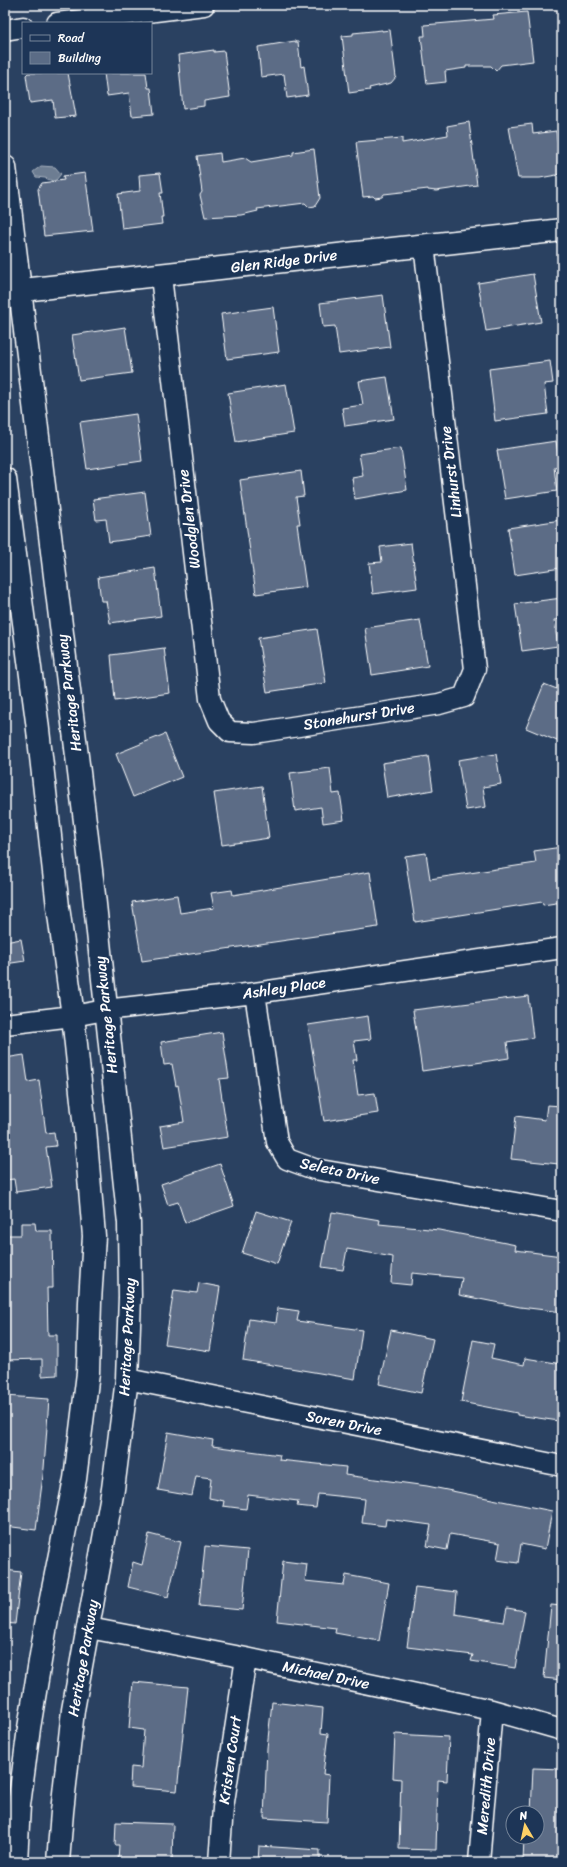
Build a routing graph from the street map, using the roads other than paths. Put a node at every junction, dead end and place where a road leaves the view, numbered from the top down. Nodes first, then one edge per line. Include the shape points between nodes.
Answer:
1 (204, 5) edge
2 (134, 9) edge
3 (62, 22) edge
4 (22, 27) edge
5 (5, 30) edge
6 (5, 167) edge
7 (562, 230) edge
8 (424, 245) junction
9 (161, 276) junction
10 (13, 291) edge
11 (5, 479) edge
12 (464, 697) joint
13 (254, 733) joint
14 (562, 948) edge
15 (255, 993) junction
16 (106, 1010) junction
17 (73, 1016) junction
18 (5, 1024) edge
19 (562, 1211) edge
20 (127, 1379) junction
21 (562, 1466) edge
22 (88, 1628) junction
23 (246, 1658) junction
24 (492, 1710) junction
25 (562, 1730) edge
26 (16, 1862) edge
27 (58, 1862) edge
28 (219, 1862) edge
29 (479, 1862) edge

1 - 2 street
2 - 3 street
4 - 5 street
6 - 10 main road, Heritage Parkway
7 - 8 main road, Glen Ridge Drive
8 - 9 main road, Glen Ridge Drive
8 - 12 street, Linhurst Drive via 475,669
9 - 10 main road, Glen Ridge Drive
9 - 13 street, Woodglen Drive via 210,699 218,721 230,732
10 - 16 main road, Heritage Parkway via 94,895
11 - 17 main road
12 - 13 street, Stonehurst Drive via 440,704
14 - 15 street, Ashley Place
15 - 16 street, Ashley Place
15 - 19 street, Seleta Drive via 277,1142 287,1159 314,1169
16 - 17 street, Ashley Place
16 - 20 main road, Heritage Parkway via 129,1223
17 - 18 street, Ashley Place
17 - 26 main road via 94,1236 88,1373 75,1479 47,1619 29,1728 19,1805
20 - 21 street, Soren Drive
20 - 22 main road, Heritage Parkway via 112,1489
22 - 23 street, Michael Drive
22 - 27 main road, Heritage Parkway via 73,1710
23 - 24 street, Michael Drive
23 - 28 street, Kristen Court via 223,1808
24 - 25 street, Michael Drive
24 - 29 street, Meredith Drive

